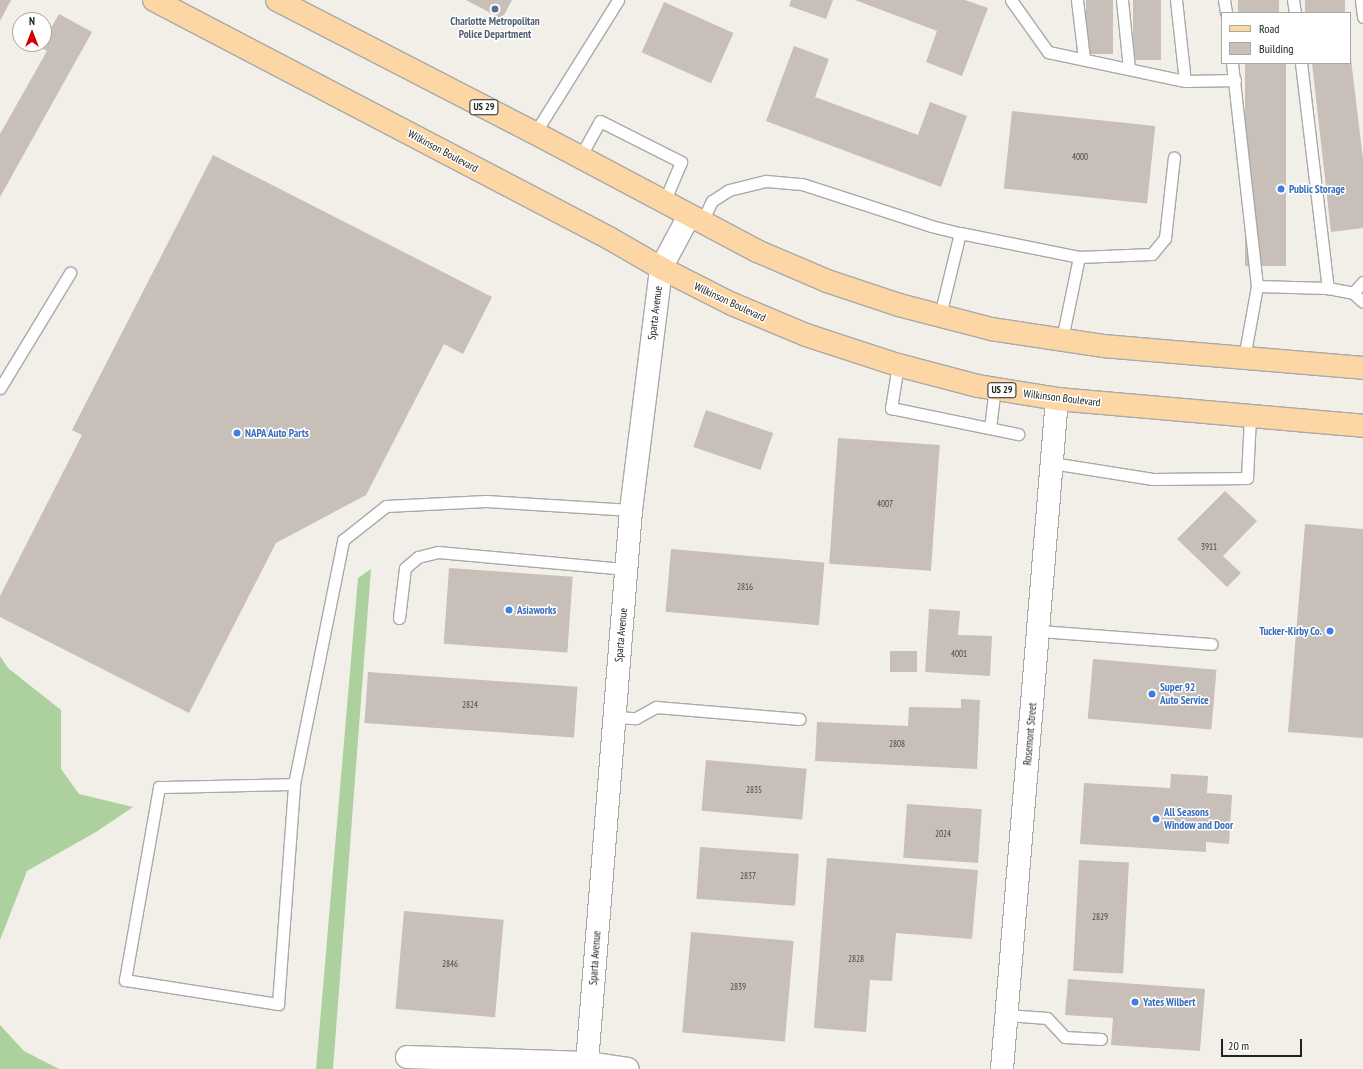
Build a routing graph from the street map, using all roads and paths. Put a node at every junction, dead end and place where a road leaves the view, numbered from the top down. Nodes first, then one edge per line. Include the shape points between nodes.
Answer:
1 (154, 0) edge
2 (277, 0) edge
3 (618, 0) edge
4 (1012, 0) edge
5 (1076, 0) edge
6 (1122, 0) edge
7 (1176, 0) edge
8 (1224, 0) edge
9 (1293, 0) edge
10 (1361, 0) edge
11 (1226, 12) edge
12 (1295, 12) edge
13 (1363, 17) edge
14 (1084, 59) junction
15 (1232, 64) edge
16 (1301, 64) edge
17 (1129, 69) junction
18 (1235, 80) junction
19 (1185, 81) junction
20 (535, 133) junction
21 (580, 157) junction
22 (1174, 157) dead end
23 (664, 202) junction
24 (695, 219) junction
25 (960, 233) junction
26 (1079, 257) junction
27 (661, 268) junction
28 (70, 273) dead end
29 (1363, 282) edge
30 (1257, 286) junction
31 (1328, 288) junction
32 (1353, 293) junction
33 (1363, 302) edge
34 (940, 316) junction
35 (1062, 339) junction
36 (1244, 358) junction
37 (898, 365) junction
38 (1363, 368) edge
39 (0, 388) edge
40 (995, 389) junction
41 (1057, 399) junction
42 (1250, 416) junction
43 (1363, 426) edge
44 (990, 428) junction
45 (1018, 434) dead end
46 (1052, 463) junction
47 (631, 510) junction
48 (626, 569) junction
49 (400, 618) dead end
50 (1039, 631) junction
51 (1212, 644) dead end
52 (614, 717) junction
53 (799, 719) dead end
54 (294, 784) junction
55 (1007, 1015) junction
56 (1101, 1039) dead end
57 (407, 1057) dead end
58 (587, 1063) junction
59 (628, 1069) edge
60 (1002, 1069) edge

1 - 27 main road, Wilkinson Boulevard / US 29 via 609,238
2 - 20 main road, US 29
3 - 20 lane
4 - 14 lane via 1048,52
5 - 14 lane
6 - 17 lane
7 - 19 lane
8 - 11 lane
9 - 12 lane
10 - 13 lane
14 - 17 lane
15 - 18 lane
16 - 31 lane
17 - 19 lane
18 - 19 lane
18 - 30 lane
20 - 21 main road, US 29
21 - 23 main road, US 29
21 - 23 lane via 600,120 681,162
22 - 26 lane via 1165,238 1152,254
23 - 24 main road, US 29
24 - 25 lane via 712,201 729,190 766,181 802,184
24 - 27 street, Sparta Avenue
24 - 34 main road, US 29 via 757,251 827,281
25 - 26 lane
25 - 34 lane
26 - 35 lane
27 - 37 main road, Wilkinson Boulevard / US 29 via 732,304 806,335
27 - 47 street, Sparta Avenue
28 - 39 lane
29 - 32 lane
30 - 31 lane
30 - 36 lane
31 - 32 lane
32 - 33 lane
34 - 35 main road, US 29 via 991,328
35 - 36 main road, US 29 via 1103,346
36 - 38 main road, US 29
37 - 40 main road, Wilkinson Boulevard / US 29
37 - 44 lane via 891,408
40 - 41 main road, Wilkinson Boulevard / US 29
40 - 44 lane
41 - 42 main road, Wilkinson Boulevard / US 29
41 - 46 street, Rosemont Street
42 - 43 main road, Wilkinson Boulevard / US 29
42 - 46 lane via 1247,478 1154,479
44 - 45 lane
46 - 50 street, Rosemont Street
47 - 48 street, Sparta Avenue
47 - 54 lane via 486,501 386,506 343,540
48 - 49 lane via 438,552 418,557 405,568
48 - 52 street, Sparta Avenue
50 - 51 lane
50 - 55 street, Rosemont Street
52 - 53 lane via 636,718 656,707
52 - 58 street, Sparta Avenue
54 - 54 lane via 278,1004 125,980 159,787
55 - 56 lane via 1047,1018 1065,1037
55 - 60 street, Rosemont Street
57 - 58 street
58 - 59 street

